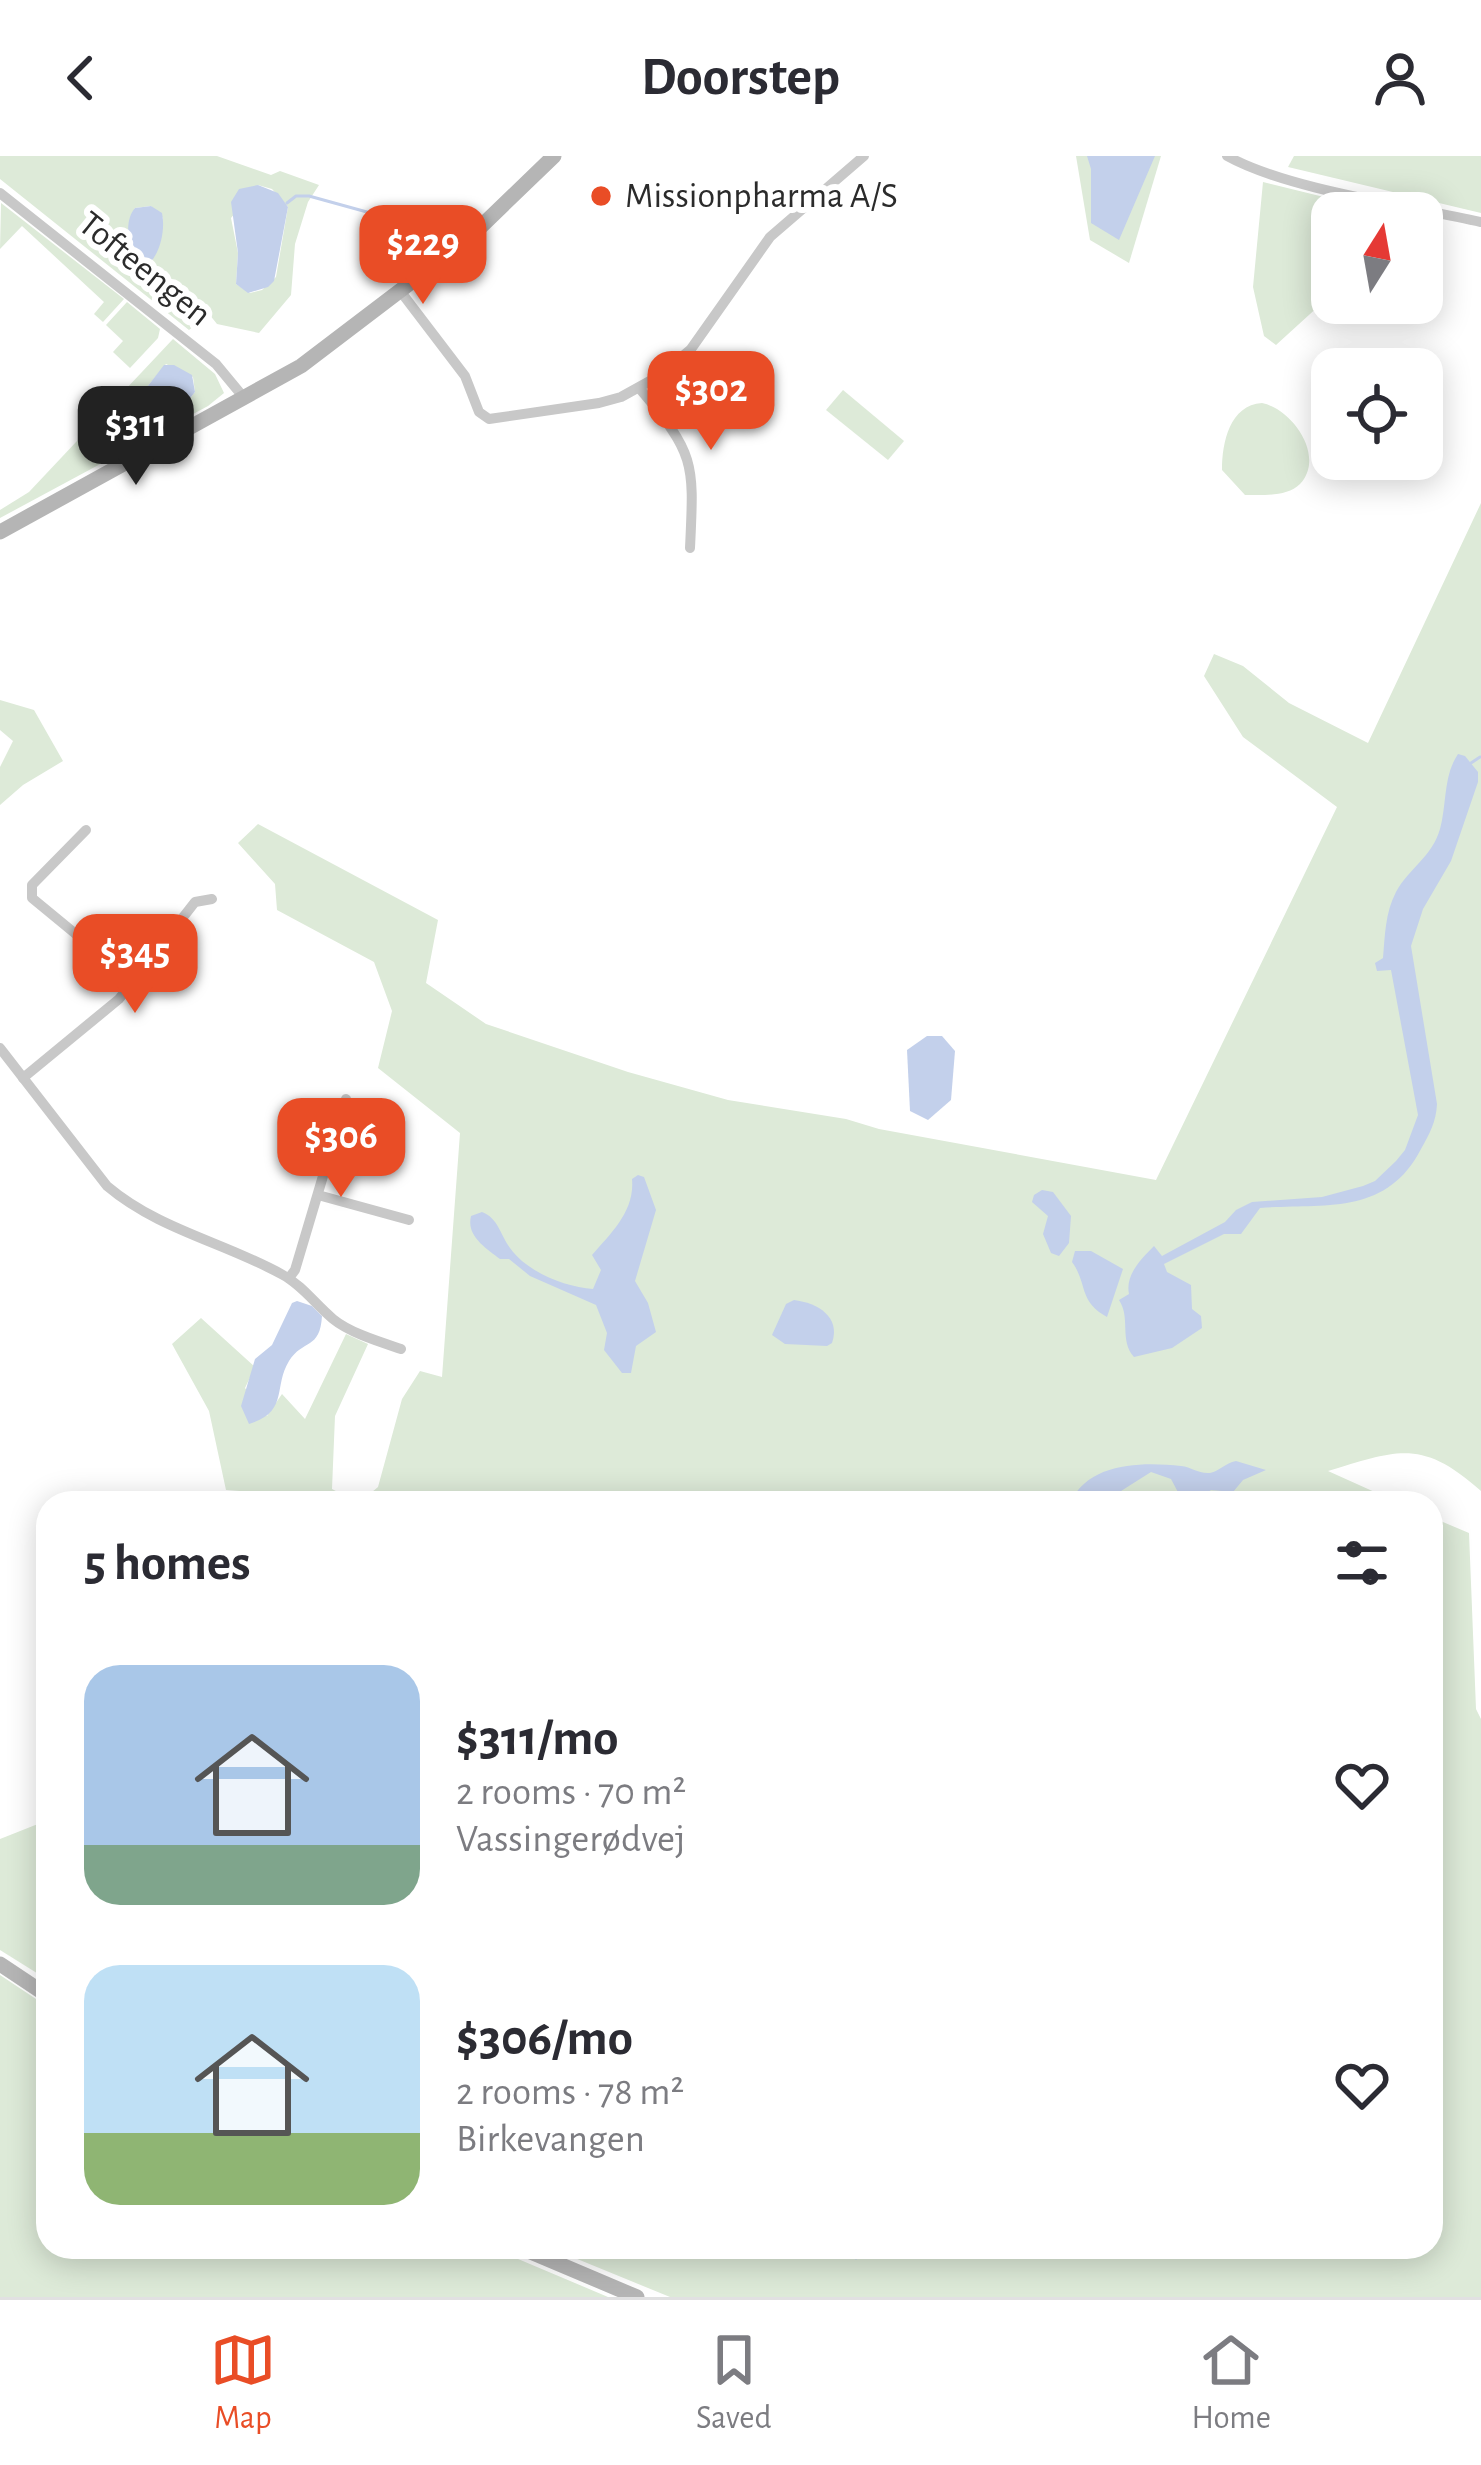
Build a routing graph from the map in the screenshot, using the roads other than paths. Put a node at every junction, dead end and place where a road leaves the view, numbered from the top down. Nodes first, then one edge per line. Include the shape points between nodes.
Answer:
1 (554, 156) edge
2 (864, 156) edge
3 (1227, 156) edge
4 (0, 193) edge
5 (1481, 222) edge
6 (401, 292) junction
7 (640, 388) junction
8 (244, 399) junction
9 (0, 532) edge
10 (690, 548) dead end
11 (86, 830) dead end
12 (212, 899) dead end
13 (134, 982) junction
14 (0, 1048) edge
15 (23, 1078) junction
16 (346, 1099) dead end
17 (319, 1195) junction
18 (409, 1220) dead end
19 (289, 1278) junction
20 (401, 1349) dead end
21 (0, 1964) edge
22 (36, 1988) edge
23 (548, 2259) edge
24 (638, 2297) edge

1 - 6 street
2 - 7 street via 770,237 691,349
3 - 5 street
4 - 8 street, Tofteengen via 216,364
6 - 7 street via 489,418 599,404
6 - 8 street
7 - 10 street via 690,462
8 - 9 street
11 - 13 street via 32,885 32,898
12 - 13 street via 195,902
13 - 15 street
14 - 15 street
15 - 19 street via 127,1202
16 - 17 street
17 - 18 street
17 - 19 street
19 - 20 street via 335,1322
21 - 22 street
23 - 24 street

